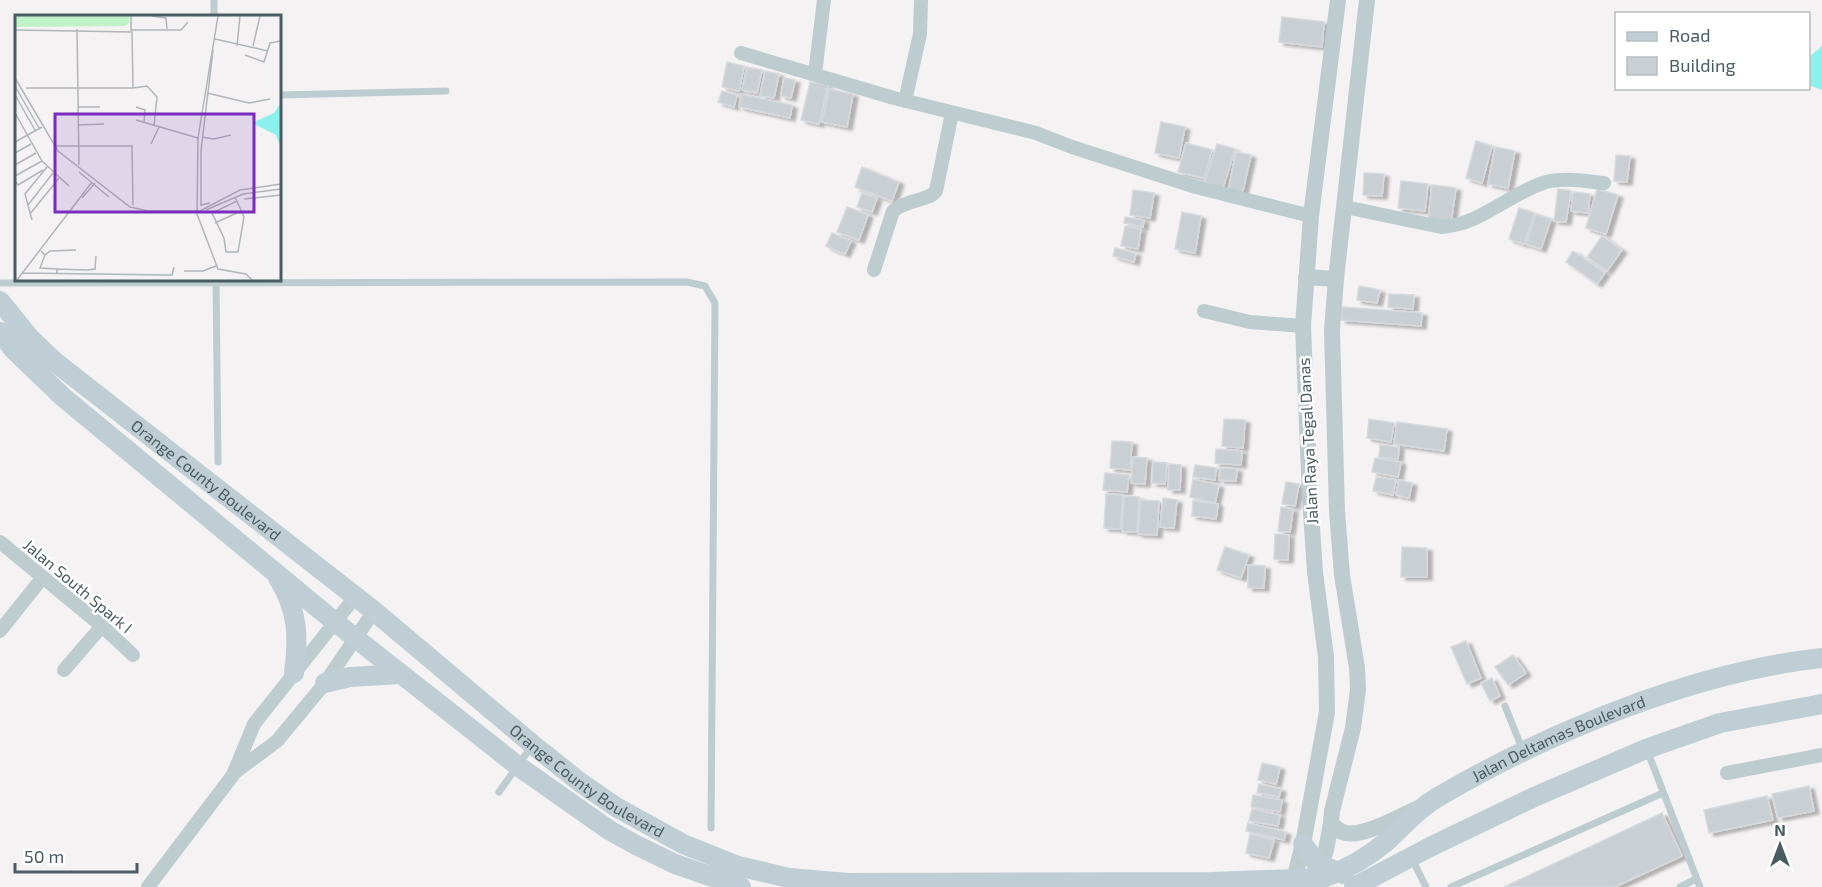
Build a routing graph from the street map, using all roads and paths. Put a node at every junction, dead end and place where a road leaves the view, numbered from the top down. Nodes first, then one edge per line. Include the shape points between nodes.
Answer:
1 (824, 0) edge
2 (921, 0) edge
3 (1338, 0) edge
4 (1367, 0) edge
5 (741, 53) dead end
6 (815, 74) junction
7 (446, 91) dead end
8 (280, 94) edge
9 (905, 101) junction
10 (952, 113) junction
11 (1604, 183) dead end
12 (1345, 207) junction
13 (1311, 216) junction
14 (874, 270) dead end
15 (1306, 277) junction
16 (1335, 279) junction
17 (216, 281) edge
18 (0, 283) edge
19 (0, 301) edge
20 (1204, 311) dead end
21 (1303, 326) junction
22 (0, 332) edge
23 (218, 462) dead end
24 (0, 542) edge
25 (271, 568) junction
26 (43, 578) junction
27 (355, 597) junction
28 (374, 612) junction
29 (335, 622) junction
30 (102, 626) junction
31 (0, 631) edge
32 (355, 638) junction
33 (133, 656) dead end
34 (1822, 658) edge
35 (64, 670) dead end
36 (294, 673) junction
37 (400, 674) junction
38 (325, 682) junction
39 (1822, 704) edge
40 (1505, 706) dead end
41 (532, 744) junction
42 (1647, 749) junction
43 (1523, 751) junction
44 (1822, 755) edge
45 (518, 766) junction
46 (1727, 772) dead end
47 (232, 775) junction
48 (499, 792) dead end
49 (1663, 793) junction
50 (1420, 808) junction
51 (1331, 823) junction
52 (711, 828) dead end
53 (1303, 844) junction
54 (1430, 847) junction
55 (1411, 857) junction
56 (1323, 876) edge
57 (1421, 878) junction
58 (1696, 879) junction
59 (1362, 883) edge
60 (1294, 884) edge
61 (148, 887) edge
62 (741, 887) edge
63 (1419, 887) edge
64 (1426, 887) edge
65 (1451, 887) edge
66 (1680, 887) edge
67 (1700, 887) edge

1 - 6 street
2 - 9 street via 920,34
3 - 13 street, Jalan Raya Tegal Danas
4 - 12 street, Jalan Raya Tegal Danas
5 - 6 street
6 - 9 street
7 - 8 lane
9 - 10 street
10 - 13 street via 1036,133 1196,186
10 - 14 street via 936,191 931,197 910,200 893,211
11 - 12 street via 1546,183 1455,226 1441,227
12 - 16 street, Jalan Raya Tegal Danas
13 - 15 street, Jalan Raya Tegal Danas
15 - 16 street
15 - 21 street, Jalan Raya Tegal Danas
16 - 51 street, Jalan Raya Tegal Danas via 1332,330 1337,511 1358,690
17 - 18 lane
17 - 23 lane
17 - 52 lane via 687,282 705,286 715,303
19 - 27 main road, Orange County Boulevard via 55,362
20 - 21 street via 1250,322
21 - 53 street, Jalan Raya Tegal Danas via 1310,498 1328,691
22 - 25 main road, Orange County Boulevard via 63,397
24 - 26 street, Jalan South Spark I
25 - 29 main road, Orange County Boulevard
25 - 36 main road via 286,591 295,618 298,646
26 - 30 street, Jalan South Spark I
26 - 31 street
27 - 28 main road, Orange County Boulevard
27 - 29 street
28 - 32 street
28 - 41 main road, Orange County Boulevard
29 - 32 main road, Orange County Boulevard
29 - 36 street
30 - 33 street, Jalan South Spark I
30 - 35 street
32 - 37 main road, Orange County Boulevard
32 - 38 street
34 - 43 main road, Jalan Deltamas Boulevard via 1690,686
36 - 47 street via 254,724
37 - 38 main road
37 - 45 main road, Orange County Boulevard
38 - 47 street via 277,741
39 - 42 main road via 1720,723
40 - 43 lane
41 - 45 lane
41 - 60 main road, Orange County Boulevard via 616,807 683,844 738,866 789,878 848,883
42 - 49 lane
42 - 54 main road
43 - 50 main road, Jalan Deltamas Boulevard
44 - 46 street
45 - 48 lane
45 - 62 main road, Orange County Boulevard via 636,845 675,864
47 - 61 street
49 - 58 lane
49 - 65 lane
50 - 51 street via 1354,834 1337,830
50 - 54 main road via 1411,834
50 - 56 main road, Jalan Deltamas Boulevard via 1385,842
51 - 56 street, Jalan Raya Tegal Danas
53 - 56 main road
53 - 60 street, Jalan Raya Tegal Danas
54 - 55 main road
55 - 57 lane
55 - 59 main road
56 - 59 main road, Orange County Boulevard
56 - 60 main road, Orange County Boulevard
57 - 63 lane
57 - 64 lane
58 - 66 lane
58 - 67 lane

